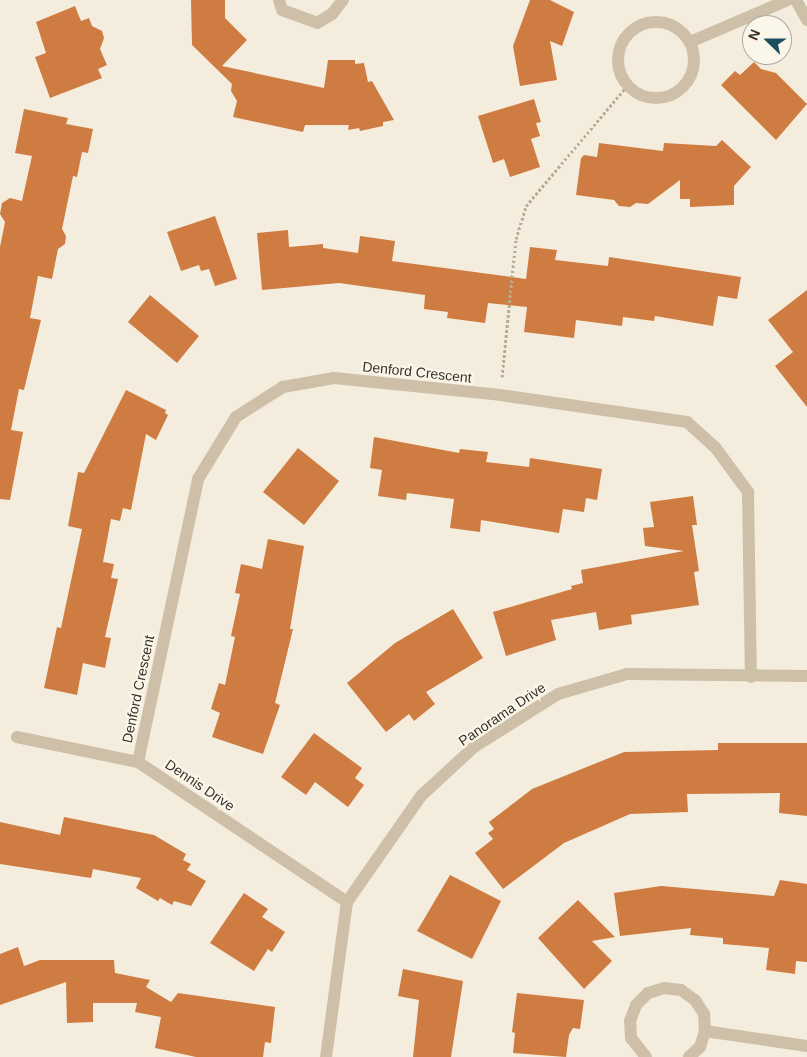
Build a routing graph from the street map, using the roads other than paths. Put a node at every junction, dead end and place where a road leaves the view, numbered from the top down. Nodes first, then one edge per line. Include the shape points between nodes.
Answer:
1 (279, 0) edge
2 (342, 0) edge
3 (788, 0) edge
4 (796, 0) edge
5 (807, 20) edge
6 (690, 42) junction
7 (807, 676) edge
8 (751, 677) junction
9 (17, 736) dead end
10 (138, 762) junction
11 (347, 902) junction
12 (705, 1031) junction
13 (807, 1046) edge
14 (326, 1057) edge
15 (646, 1057) edge
16 (689, 1057) edge

1 - 2 street via 282,10 317,23 332,14
3 - 6 street
4 - 5 street
6 - 6 street via 693,68 678,91 652,98 639,94 620,74 618,59 621,45 628,33 640,25 654,21 669,24
7 - 8 street, Panorama Drive
8 - 10 street, Denford Crescent via 748,492 715,447 687,422 500,395 334,378 283,387 236,417 198,479
8 - 11 street, Panorama Drive via 627,674 558,694 474,747 421,796
9 - 10 street, Dennis Drive
10 - 11 street, Dennis Drive
11 - 14 street, Panorama Drive
12 - 13 street
12 - 15 street via 704,1014 695,1000 681,990 664,988 648,993 636,1005 630,1021 631,1038
12 - 16 street via 700,1047

